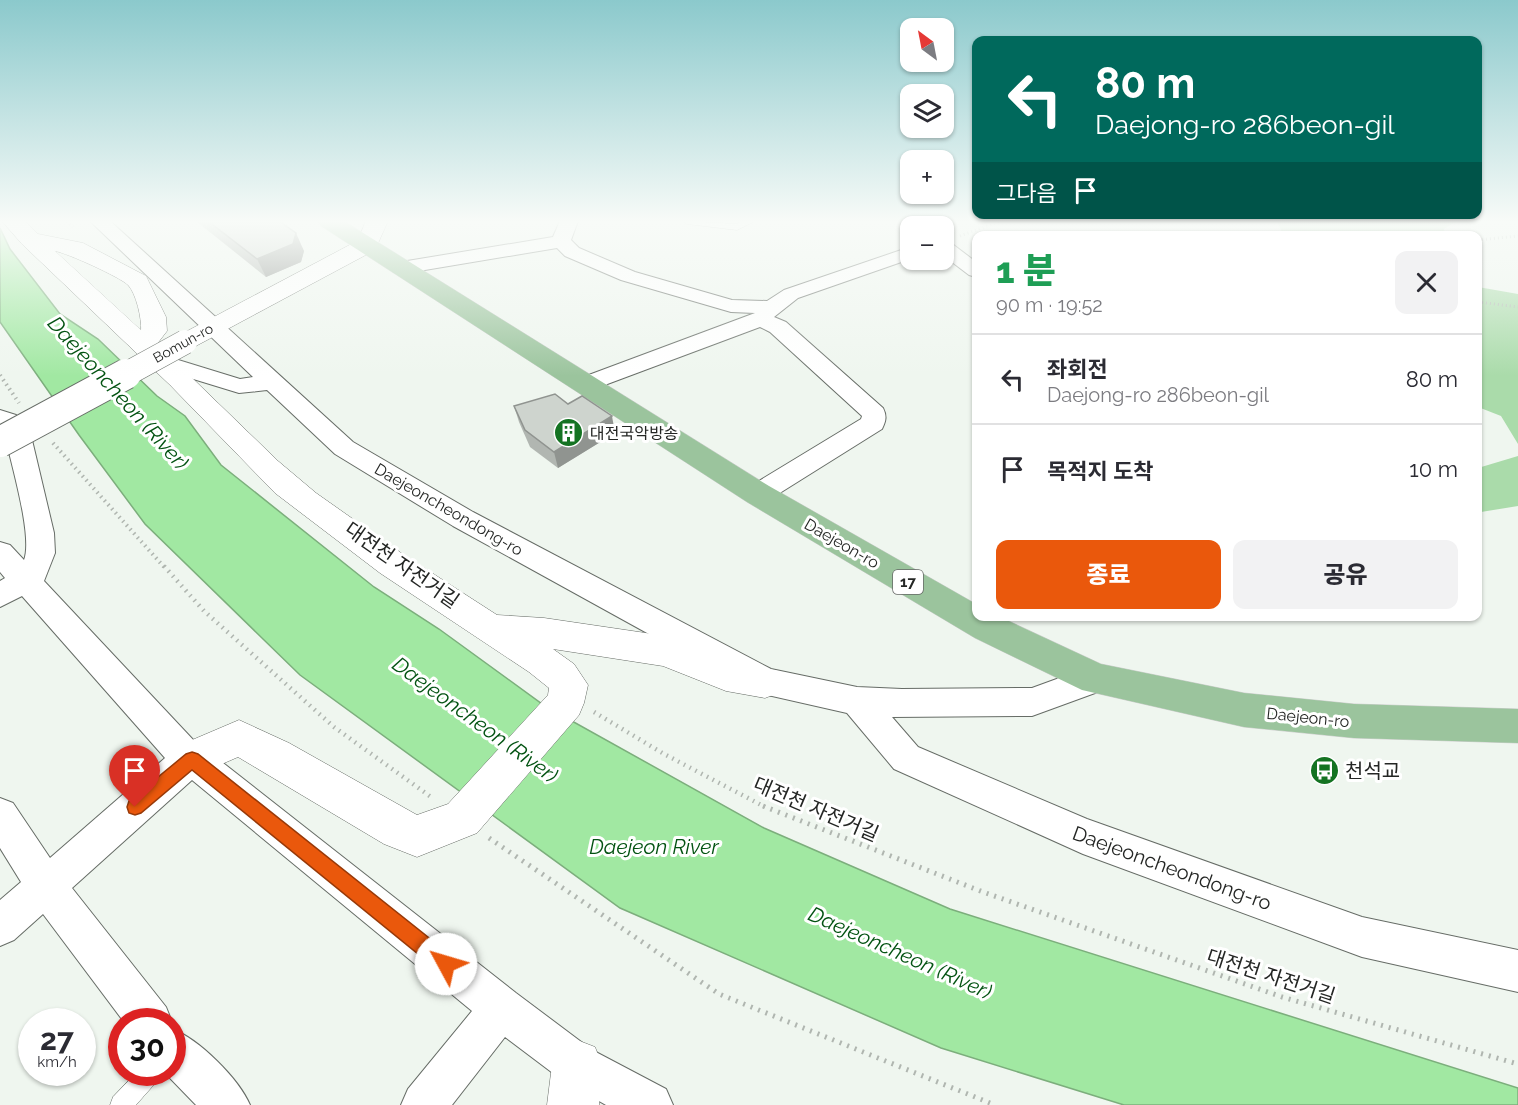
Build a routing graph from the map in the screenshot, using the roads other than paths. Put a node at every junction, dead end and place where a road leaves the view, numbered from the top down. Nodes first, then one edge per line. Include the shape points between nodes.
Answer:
1 (66, 273) edge
2 (136, 273) edge
3 (143, 273) edge
4 (304, 273) edge
5 (409, 273) edge
6 (620, 273) edge
7 (852, 273) edge
8 (147, 277) junction
9 (766, 313) junction
10 (213, 326) junction
11 (152, 353) junction
12 (273, 382) junction
13 (586, 384) junction
14 (0, 418) edge
15 (0, 442) edge
16 (758, 494) junction
17 (0, 553) edge
18 (17, 586) edge
19 (972, 612) edge
20 (991, 622) edge
21 (490, 629) junction
22 (1095, 680) junction
23 (765, 682) junction
24 (857, 701) junction
25 (1518, 726) edge
26 (190, 760) junction
27 (0, 814) edge
28 (46, 886) junction
29 (0, 926) edge
30 (1518, 970) edge
31 (139, 1008) edge
32 (501, 1008) junction
33 (186, 1063) edge
34 (575, 1085) edge
35 (139, 1086) edge
36 (122, 1105) edge
37 (227, 1105) edge
38 (424, 1105) edge
39 (650, 1105) edge

1 - 11 main road
2 - 8 main road
3 - 8 street, Daejeoncheondong-ro
4 - 10 main road, Bomun-ro
5 - 13 main road, Daejeon-ro / 17
6 - 9 street
7 - 9 street via 791,294
8 - 10 street, Daejeoncheondong-ro
8 - 11 main road via 154,317
9 - 13 street
9 - 16 street via 874,414 873,423
10 - 12 street, Daejeoncheondong-ro
10 - 15 main road, Bomun-ro, bridge
11 - 12 street via 239,386
11 - 21 main road via 304,500
12 - 23 street, Daejeoncheondong-ro via 344,448 463,519
13 - 16 main road, Daejeon-ro / 17
14 - 18 street via 7,421 19,440 40,533 41,553
16 - 19 main road, Daejeon-ro / 17
17 - 18 street
18 - 26 street
20 - 22 main road, Daejeon-ro / 17
21 - 23 main road via 654,649 726,675
21 - 26 main road via 561,675 568,685 566,699 462,819 417,836 399,830 239,738
22 - 24 street, Daejeoncheondong-ro via 1032,702
22 - 25 main road, Daejeon-ro / 17 via 1244,710 1354,722
23 - 24 street, Daejeoncheondong-ro
24 - 30 street, Daejeoncheondong-ro via 906,758 1083,836 1362,937
26 - 28 street
26 - 32 street
27 - 28 street
28 - 29 street
28 - 31 street
32 - 34 street
32 - 38 street
33 - 37 street
34 - 39 street
35 - 36 lane

